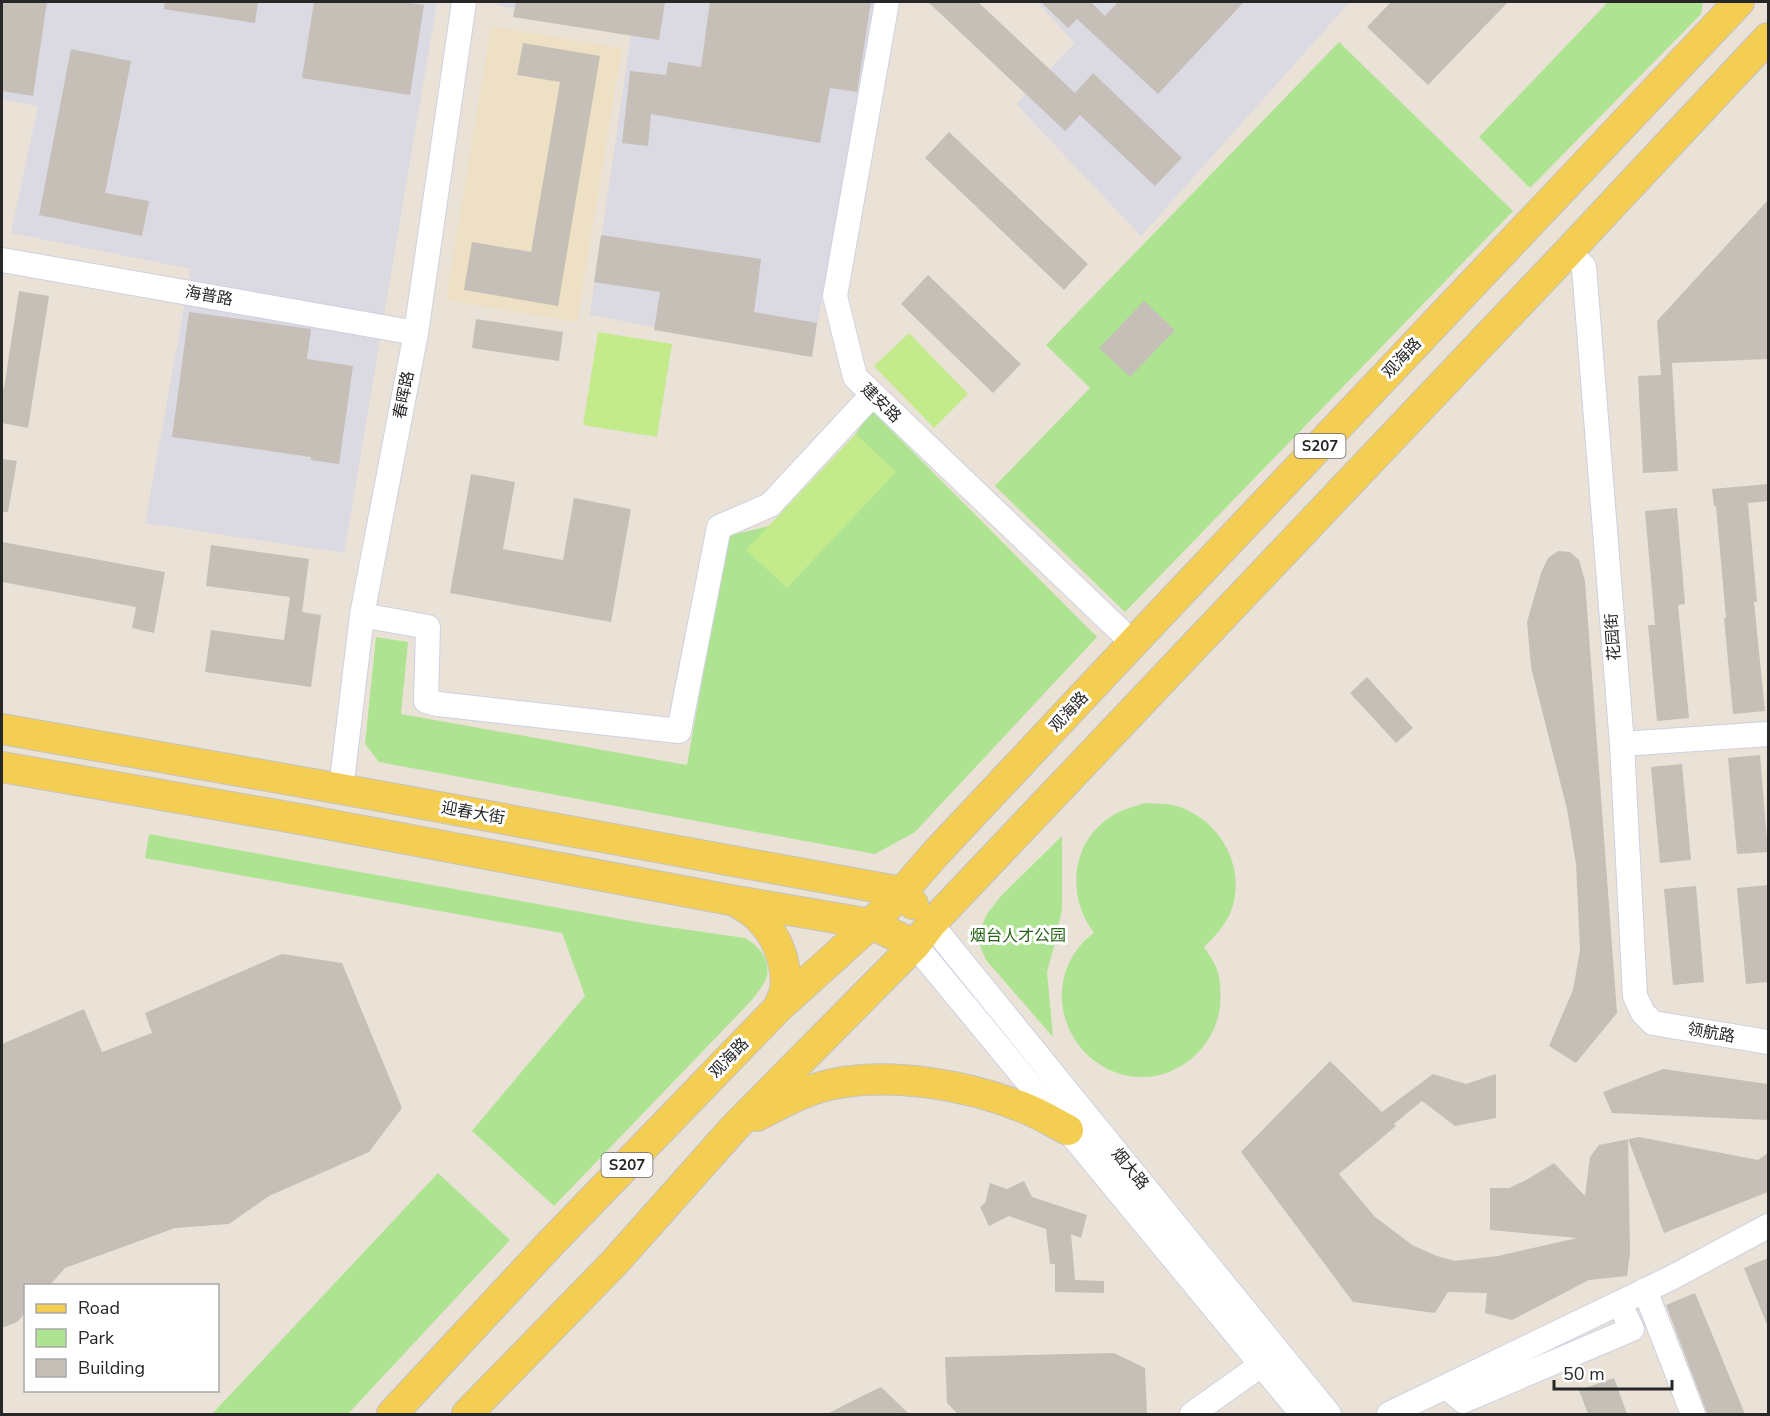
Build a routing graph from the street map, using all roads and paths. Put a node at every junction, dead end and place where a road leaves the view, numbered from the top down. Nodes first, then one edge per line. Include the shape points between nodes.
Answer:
1 (464, 2) edge
2 (887, 2) edge
3 (1739, 2) edge
4 (1768, 38) edge
5 (1569, 251) junction
6 (2, 260) edge
7 (416, 333) junction
8 (872, 395) junction
9 (362, 615) junction
10 (1133, 644) junction
11 (2, 729) edge
12 (1768, 734) edge
13 (1622, 744) junction
14 (2, 767) edge
15 (341, 789) junction
16 (902, 892) junction
17 (736, 902) junction
18 (871, 924) junction
19 (923, 934) junction
20 (778, 1008) junction
21 (1653, 1023) joint
22 (1768, 1042) edge
23 (735, 1126) junction
24 (1068, 1130) junction
25 (1768, 1226) edge
26 (1645, 1290) junction
27 (1261, 1365) junction
28 (392, 1414) edge
29 (467, 1414) edge
30 (1192, 1414) edge
31 (1302, 1414) edge
32 (1329, 1414) edge
33 (1389, 1414) edge
34 (1693, 1414) edge

1 - 7 street, 春晖路
2 - 8 street, 建安路 via 835,296 855,377
3 - 10 main road, 观海路 / S207
4 - 5 main road, S207
5 - 13 street, 花园街 via 1584,267
5 - 19 main road, S207
6 - 7 street, 海普路
7 - 9 street, 春晖路
8 - 9 street via 770,505 719,527 679,731 426,701 428,627
8 - 10 street, 建安路
9 - 15 street, 春晖路
10 - 16 main road, 观海路 / S207
11 - 15 main road, 迎春大街
12 - 13 street
13 - 21 street, 花园街 via 1635,996
14 - 17 main road
15 - 16 main road, 迎春大街
16 - 18 main road, 观海路 / S207
16 - 19 main road
17 - 18 main road
17 - 20 main road via 757,916 779,947 785,992
18 - 19 main road
18 - 20 main road, 观海路 / S207
19 - 23 main road, S207
19 - 24 street, 烟大路
19 - 32 street, 烟大路
20 - 28 main road, 观海路 / S207
21 - 22 street, 领航路
23 - 24 main road via 832,1084 874,1080 915,1081 970,1090 1023,1107
23 - 29 main road, S207 via 615,1263
24 - 27 street, 烟大路
25 - 26 street
26 - 33 street
26 - 34 street
27 - 30 street
27 - 31 street, 烟大路

